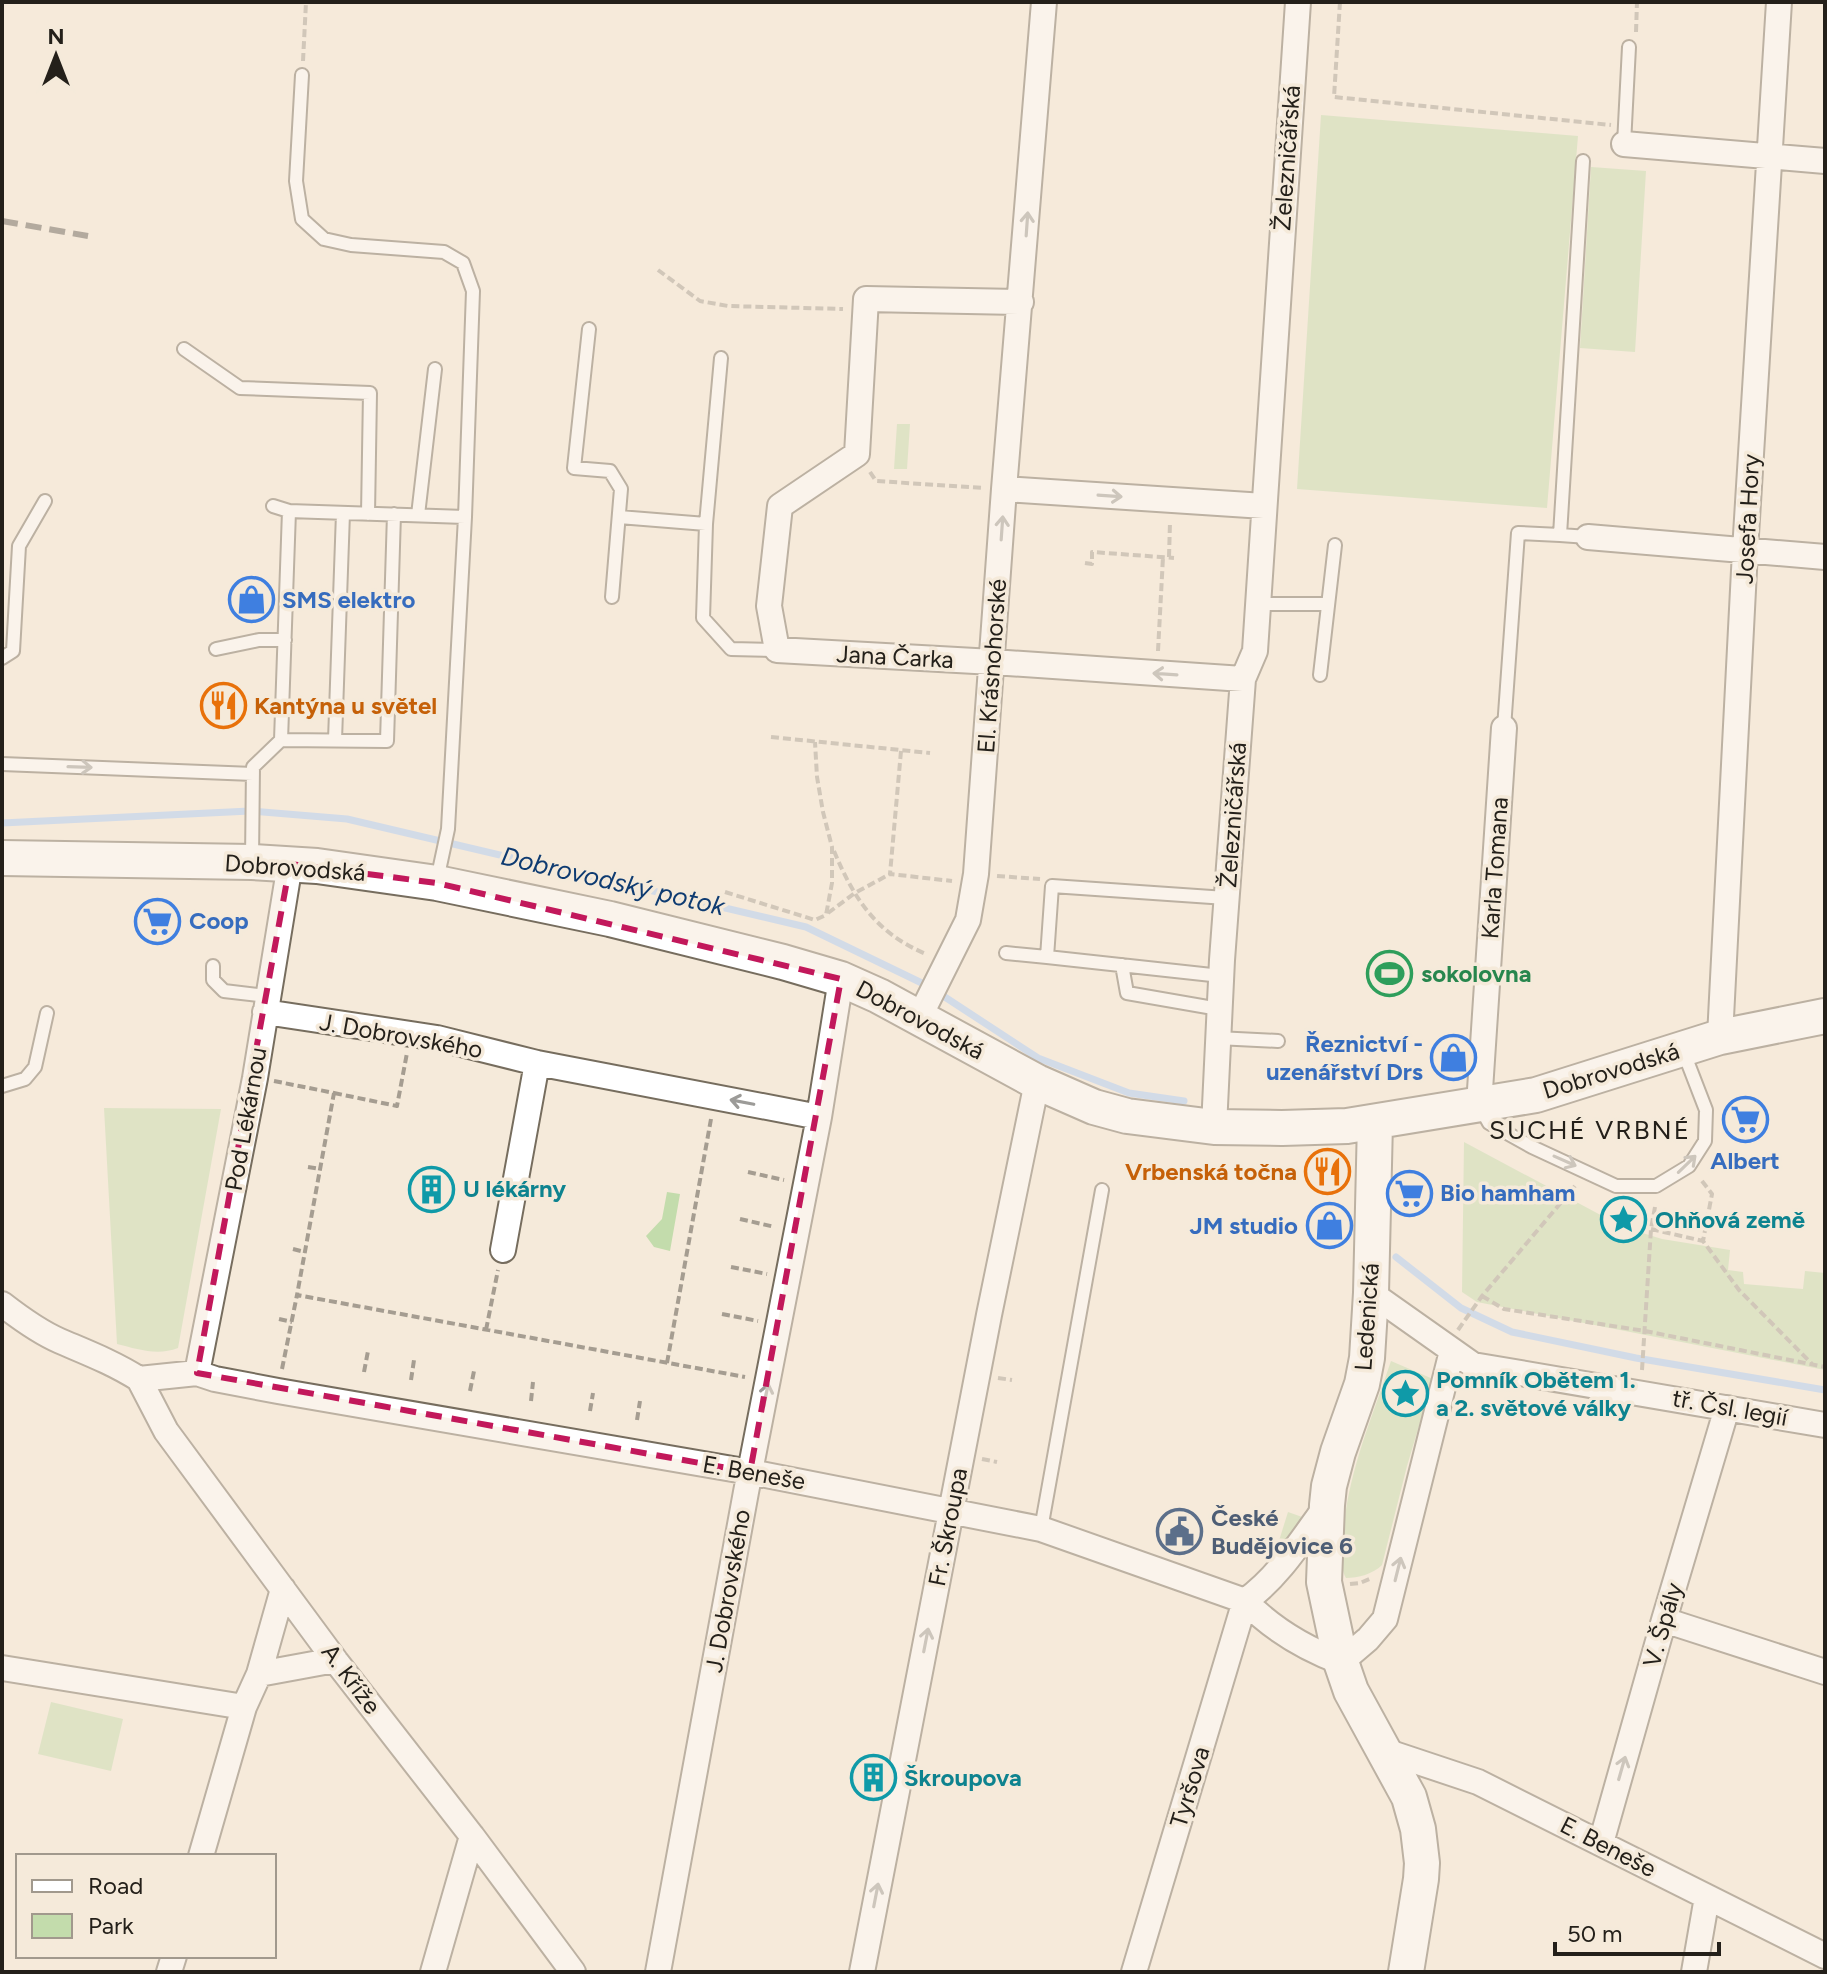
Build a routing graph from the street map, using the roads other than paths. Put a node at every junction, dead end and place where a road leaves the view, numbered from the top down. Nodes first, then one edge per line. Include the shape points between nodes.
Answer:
1 (1044, 2) edge
2 (1298, 2) edge
3 (1779, 2) edge
4 (1632, 42) road end
5 (302, 75) road end
6 (1624, 144) joint
7 (1769, 156) junction
8 (1583, 161) dead end
9 (1825, 161) edge
10 (1021, 302) junction
11 (589, 329) dead end
12 (184, 349) dead end
13 (721, 358) dead end
14 (435, 369) dead end
15 (1004, 489) junction
16 (45, 501) dead end
17 (273, 506) dead end
18 (1264, 506) junction
19 (289, 511) junction
20 (343, 513) junction
21 (368, 514) junction
22 (394, 514) junction
23 (418, 515) junction
24 (465, 517) junction
25 (619, 517) junction
26 (706, 524) junction
27 (1560, 535) junction
28 (1588, 537) joint
29 (1335, 545) dead end
30 (1745, 551) junction
31 (1825, 557) edge
32 (612, 597) dead end
33 (1259, 604) junction
34 (1328, 604) junction
35 (285, 640) junction
36 (216, 649) dead end
37 (777, 650) junction
38 (2, 658) edge
39 (993, 662) junction
40 (1320, 675) dead end
41 (1243, 679) junction
42 (1504, 728) joint
43 (281, 740) junction
44 (335, 740) junction
45 (2, 764) edge
46 (253, 774) junction
47 (2, 858) edge
48 (252, 862) junction
49 (290, 864) junction
50 (440, 867) junction
51 (1226, 898) junction
52 (1006, 953) dead end
53 (1047, 957) junction
54 (1122, 965) junction
55 (213, 966) dead end
56 (1221, 976) junction
57 (841, 979) junction
58 (266, 1004) junction
59 (1219, 1009) junction
60 (923, 1010) junction
61 (47, 1013) dead end
62 (1825, 1016) edge
63 (1720, 1037) junction
64 (1217, 1038) junction
65 (1278, 1041) dead end
66 (1683, 1050) junction
67 (537, 1063) junction
68 (1037, 1082) junction
69 (2, 1086) edge
70 (1479, 1105) junction
71 (819, 1117) junction
72 (1375, 1122) junction
73 (1214, 1127) junction
74 (1102, 1190) dead end
75 (503, 1250) road end
76 (1371, 1293) junction
77 (2, 1304) edge
78 (1452, 1351) junction
79 (197, 1373) junction
80 (139, 1379) junction
81 (1727, 1408) junction
82 (1825, 1425) edge
83 (750, 1472) junction
84 (1327, 1505) junction
85 (951, 1511) junction
86 (1041, 1529) junction
87 (283, 1589) junction
88 (1245, 1601) junction
89 (1664, 1620) junction
90 (335, 1660) junction
91 (1341, 1662) junction
92 (2, 1668) edge
93 (1825, 1672) edge
94 (259, 1674) junction
95 (244, 1707) junction
96 (1385, 1751) junction
97 (472, 1836) junction
98 (1601, 1843) junction
99 (202, 1854) edge
100 (1707, 1897) junction
101 (1825, 1956) edge
102 (433, 1972) edge
103 (573, 1972) edge
104 (658, 1972) edge
105 (862, 1972) edge
106 (1134, 1972) edge
107 (1406, 1972) edge
108 (1694, 1972) edge

10 -> 1 street, El. Krásnohorské
2 - 18 street, Železničářská
3 - 7 street, Josefa Hory
4 - 6 lane
5 - 24 lane via 296,181 302,219 324,239 444,252 463,263 473,291
6 - 7 street
7 - 9 street
7 - 30 street, Josefa Hory
8 - 27 lane
10 - 15 street, El. Krásnohorské
10 - 37 street via 866,299 857,454 780,506 769,606
11 - 25 lane via 574,468 610,471 621,489
12 - 21 lane via 240,388 370,393
13 - 26 lane, Jana Čarka
14 - 23 lane
15 -> 18 street
39 -> 15 street, El. Krásnohorské
16 - 38 lane via 19,546 13,651
17 - 19 lane
18 - 33 street, Železničářská
19 - 20 lane
19 - 35 lane
20 - 21 lane
20 - 44 lane
21 - 22 lane
22 - 23 lane
22 - 44 lane via 387,741
23 - 24 lane
24 - 50 lane via 448,829
25 - 26 lane
25 - 32 lane
26 - 37 lane, Jana Čarka via 703,618 731,649
27 - 28 lane
27 - 42 lane via 1518,533
28 - 30 street
29 - 34 lane
30 - 31 street
30 - 63 street, Josefa Hory
33 - 34 lane
33 - 41 street, Železničářská via 1255,651
34 - 40 lane
35 - 36 lane
35 - 43 lane
37 - 39 street, Jana Čarka
41 -> 39 street, Jana Čarka
39 - 60 street, El. Krásnohorské via 968,920
41 - 51 street, Železničářská
42 - 70 street, Karla Tomana
43 - 44 lane
43 - 46 lane via 253,767
45 -> 46 lane
46 - 48 lane
47 - 48 main road, Dobrovodská
48 - 49 main road, Dobrovodská
49 - 50 main road, Dobrovodská
49 - 58 street, Pod Lékárnou
50 - 57 main road, Dobrovodská via 618,921
51 - 53 lane via 1052,886
51 - 56 street, Železničářská
52 - 53 lane
53 - 54 lane
54 - 56 lane
54 - 59 lane via 1127,993
55 - 58 lane via 213,980 224,991
56 - 59 street, Železničářská
57 - 60 main road, Dobrovodská
57 - 71 street, J. Dobrovského
58 - 67 street, J. Dobrovského
58 - 79 street, Pod Lékárnou
59 - 64 street, Železničářská
60 - 68 main road, Dobrovodská
61 - 69 lane via 35,1067 25,1079
62 - 63 main road, Dobrovodská
63 - 66 main road, Dobrovodská
64 - 65 lane
64 - 73 street, Železničářská
66 - 70 main road, Dobrovodská via 1536,1095
70 -> 66 lane via 1489,1123 1616,1186 1656,1186 1689,1166 1705,1141 1706,1110
71 -> 67 street, J. Dobrovského
67 - 75 street
68 - 73 main road, Dobrovodská via 1127,1116
68 - 85 street, Fr. Škroupa
70 - 72 main road, Dobrovodská
83 -> 71 street, J. Dobrovského
72 - 73 main road, Dobrovodská
72 - 76 main road, Ledenická
74 - 86 lane
76 - 78 street, tř. Čsl. legií
76 - 84 main road, Ledenická via 1365,1369
77 - 80 street via 58,1340
78 - 81 street, tř. Čsl. legií via 1473,1365
91 -> 78 street via 1385,1619
79 - 80 street, E. Beneše
79 - 83 street, E. Beneše
80 - 87 street, A. Kříže via 166,1431
81 - 82 street, tř. Čsl. legií
81 - 89 street, V. Špály
83 - 85 street, E. Beneše
83 - 104 street, J. Dobrovského
84 - 88 street, Ledenická via 1274,1575
84 - 91 main road, Ledenická via 1324,1582
85 - 86 street, E. Beneše
105 -> 85 street, Fr. Škroupa
86 - 88 street, E. Beneše
87 - 90 street, A. Kříže
87 - 94 street
88 - 91 street, E. Beneše via 1264,1621
88 - 106 street, Tyršova
89 - 93 street
98 -> 89 street, V. Špály
90 - 94 street
90 - 97 street, A. Kříže
91 - 96 main road, Ledenická
92 - 95 street
94 - 95 street
95 - 99 street
96 - 98 street, E. Beneše via 1478,1782
96 - 107 main road, Ledenická via 1409,1797 1421,1846
97 - 102 street
97 - 103 street, A. Kříže
98 - 100 street, E. Beneše
100 - 101 street, E. Beneše
100 - 108 street

